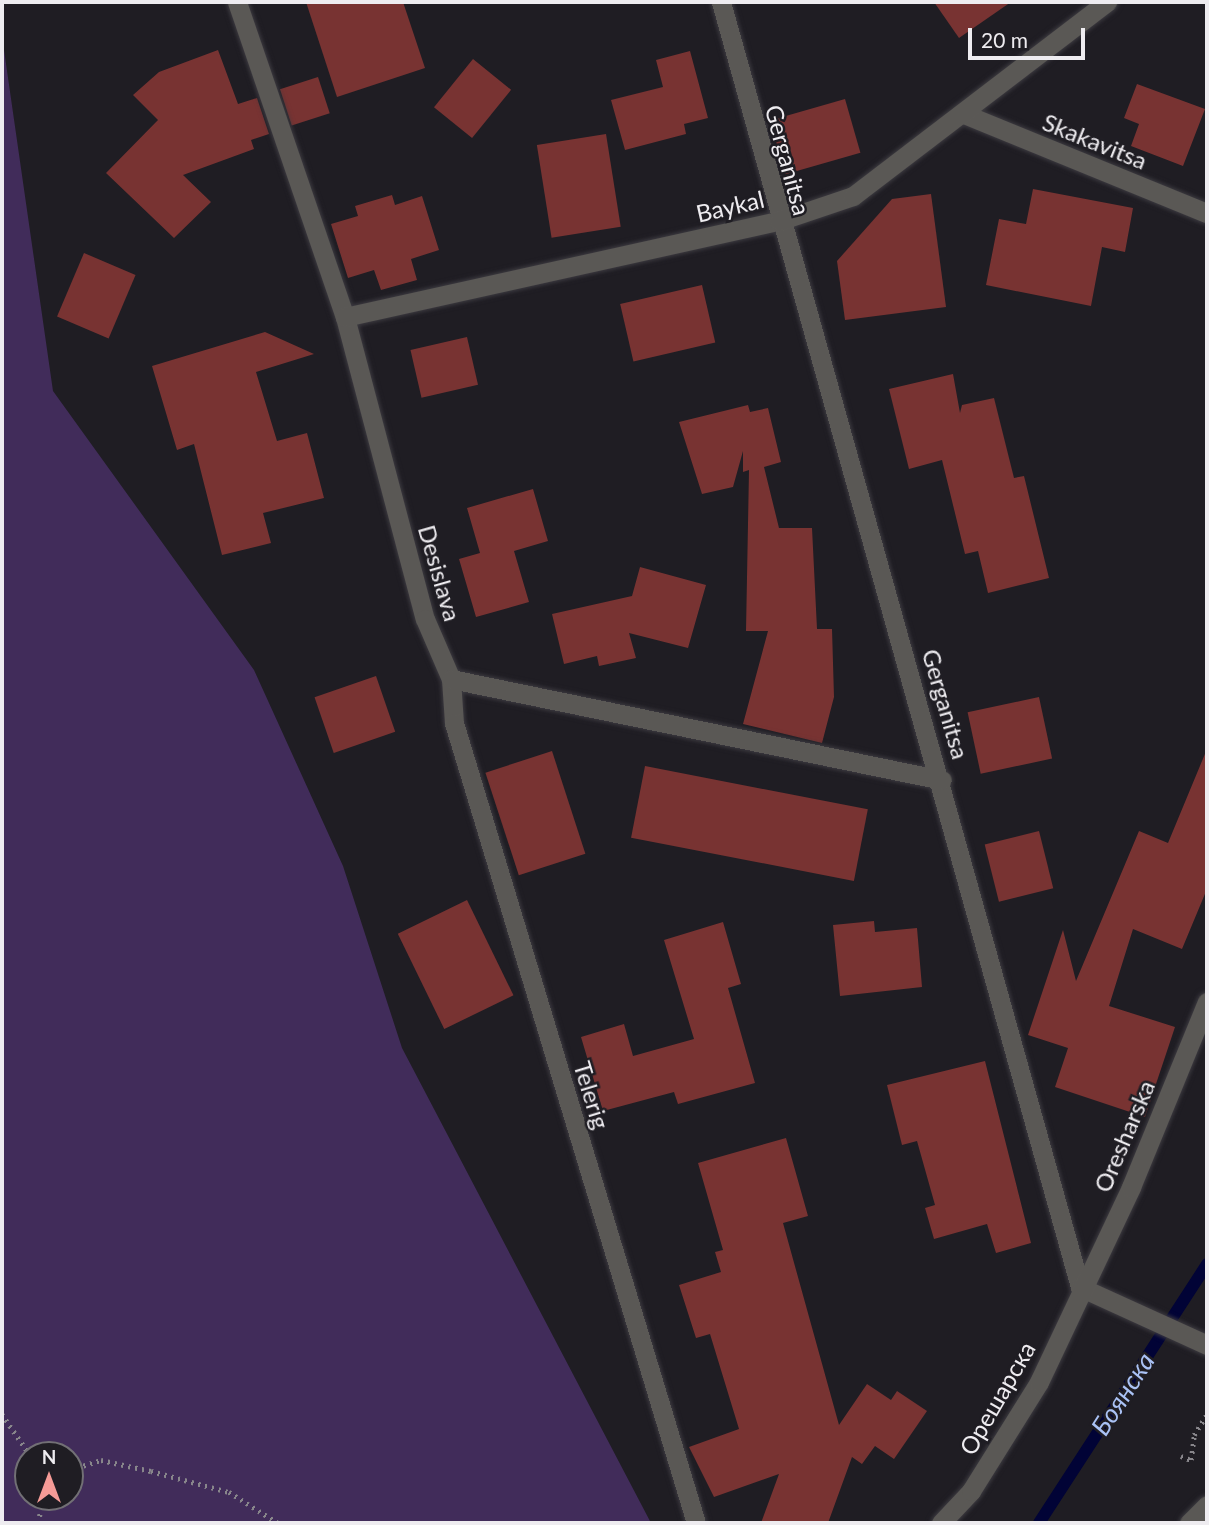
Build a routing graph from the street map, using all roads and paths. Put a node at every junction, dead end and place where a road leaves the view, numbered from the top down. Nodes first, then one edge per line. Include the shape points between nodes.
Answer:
1 (237, 2) edge
2 (720, 2) edge
3 (1107, 2) edge
4 (964, 114) junction
5 (1207, 214) edge
6 (779, 221) junction
7 (345, 317) junction
8 (451, 679) junction
9 (942, 779) junction
10 (1207, 1002) edge
11 (1080, 1287) junction
12 (1207, 1345) edge
13 (1207, 1413) edge
14 (2, 1414) edge
15 (20, 1441) edge
16 (1181, 1456) dead end
17 (84, 1465) edge
18 (1207, 1505) edge
19 (278, 1523) edge
20 (696, 1523) edge
21 (941, 1523) edge
22 (1189, 1523) edge

1 - 7 street, Desislava
2 - 6 street, Gerganitsa
3 - 4 street, Baykal
4 - 5 street, Skakavitsa
4 - 6 street, Baykal via 853,197
6 - 7 street, Baykal
6 - 9 street, Gerganitsa
7 - 8 street, Desislava via 425,619
8 - 9 street
8 - 20 street, Telerig via 454,723
9 - 11 street, Gerganitsa
10 - 11 street, Oresharska via 1131,1187
11 - 12 street
11 - 21 street, Орешарска via 1039,1382 971,1491
13 - 16 path via 1194,1435 1191,1460
14 - 15 path
17 - 19 path via 101,1460 229,1492
18 - 22 street

